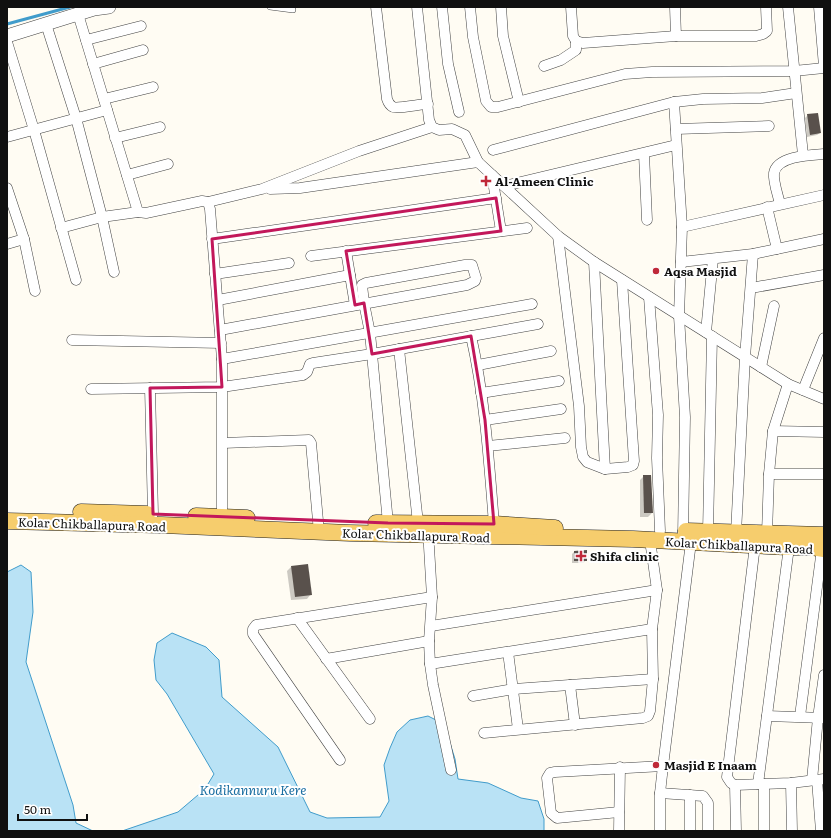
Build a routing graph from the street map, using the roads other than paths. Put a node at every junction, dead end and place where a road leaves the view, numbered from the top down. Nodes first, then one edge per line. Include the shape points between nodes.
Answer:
1 (109, 7) edge
2 (270, 7) edge
3 (376, 7) edge
4 (417, 7) edge
5 (442, 7) edge
6 (470, 7) edge
7 (501, 7) edge
8 (570, 7) edge
9 (675, 7) edge
10 (766, 7) edge
11 (788, 7) edge
12 (819, 7) edge
13 (293, 10) dead end
14 (78, 14) junction
15 (46, 24) junction
16 (141, 26) dead end
17 (7, 36) edge
18 (676, 36) junction
19 (86, 40) junction
20 (576, 41) junction
21 (7, 42) edge
22 (143, 50) dead end
23 (93, 64) junction
24 (544, 66) dead end
25 (824, 67) edge
26 (794, 71) junction
27 (153, 87) dead end
28 (796, 93) junction
29 (104, 99) junction
30 (518, 102) junction
31 (674, 102) junction
32 (428, 104) junction
33 (107, 110) junction
34 (459, 112) dead end
35 (76, 118) junction
36 (768, 126) dead end
37 (160, 127) dead end
38 (432, 127) junction
39 (676, 129) junction
40 (34, 130) junction
41 (7, 137) edge
42 (115, 138) junction
43 (676, 145) junction
44 (493, 150) dead end
45 (644, 154) junction
46 (824, 154) edge
47 (803, 155) junction
48 (478, 162) junction
49 (168, 164) dead end
50 (127, 175) junction
51 (492, 175) junction
52 (504, 186) junction
53 (7, 188) edge
54 (262, 189) junction
55 (824, 195) edge
56 (496, 198) junction
57 (208, 202) junction
58 (780, 204) junction
59 (767, 207) junction
60 (138, 212) junction
61 (102, 217) junction
62 (647, 220) dead end
63 (682, 227) junction
64 (61, 228) junction
65 (527, 228) dead end
66 (501, 231) junction
67 (558, 236) junction
68 (24, 239) junction
69 (212, 239) junction
70 (824, 239) edge
71 (7, 244) edge
72 (777, 249) junction
73 (346, 251) junction
74 (753, 254) junction
75 (312, 256) dead end
76 (713, 259) junction
77 (594, 262) junction
78 (681, 262) junction
79 (289, 263) dead end
80 (114, 272) dead end
81 (215, 274) junction
82 (350, 275) junction
83 (824, 275) edge
84 (76, 280) dead end
85 (622, 280) junction
86 (750, 288) junction
87 (35, 291) dead end
88 (649, 297) junction
89 (218, 300) junction
90 (359, 304) junction
91 (532, 304) dead end
92 (774, 306) dead end
93 (679, 316) junction
94 (538, 324) dead end
95 (220, 330) junction
96 (370, 333) junction
97 (709, 334) junction
98 (471, 336) junction
99 (824, 338) edge
100 (72, 340) dead end
101 (221, 343) junction
102 (399, 349) junction
103 (550, 351) dead end
104 (372, 354) junction
105 (745, 357) junction
106 (222, 359) junction
107 (478, 365) junction
108 (761, 367) junction
109 (558, 381) dead end
110 (788, 384) junction
111 (222, 387) junction
112 (150, 388) junction
113 (91, 389) dead end
114 (803, 390) junction
115 (481, 393) junction
116 (824, 399) edge
117 (561, 410) dead end
118 (485, 420) junction
119 (773, 431) junction
120 (824, 432) edge
121 (565, 438) dead end
122 (223, 443) junction
123 (488, 446) junction
124 (606, 469) junction
125 (770, 474) junction
126 (824, 474) edge
127 (7, 511) edge
128 (153, 514) junction
129 (222, 517) junction
130 (7, 521) edge
131 (388, 523) junction
132 (494, 524) junction
133 (319, 526) junction
134 (425, 527) junction
135 (708, 532) junction
136 (736, 533) junction
137 (767, 534) junction
138 (655, 536) junction
139 (686, 538) junction
140 (823, 544) edge
141 (755, 545) junction
142 (789, 547) junction
143 (657, 590) junction
144 (432, 597) junction
145 (297, 618) junction
146 (431, 626) junction
147 (652, 629) junction
148 (429, 641) junction
149 (508, 652) junction
150 (326, 659) junction
151 (430, 664) junction
152 (824, 675) edge
153 (653, 679) junction
154 (570, 685) junction
155 (514, 690) junction
156 (473, 696) dead end
157 (767, 716) junction
158 (800, 716) junction
159 (821, 718) edge
160 (370, 719) dead end
161 (575, 725) junction
162 (518, 729) junction
163 (484, 733) dead end
164 (340, 760) dead end
165 (663, 766) junction
166 (620, 767) junction
167 (451, 770) dead end
168 (818, 780) edge
169 (791, 782) junction
170 (761, 784) junction
171 (735, 785) junction
172 (660, 793) junction
173 (690, 795) junction
174 (619, 812) junction
175 (619, 831) edge
176 (660, 831) edge
177 (690, 831) edge
178 (708, 831) edge
179 (736, 831) edge
180 (764, 831) edge
181 (792, 831) edge
182 (822, 831) edge

1 - 14 street
2 - 13 lane
3 - 32 street via 389,104 399,107
4 - 32 street
5 - 34 street via 448,64
6 - 30 street via 473,38 486,101 491,107
7 - 30 street via 503,36
8 - 20 street via 573,36
9 - 18 street
10 - 18 street via 767,31 763,34
11 - 26 street
12 - 25 street
14 - 15 street
14 - 19 street
15 - 17 street
15 - 35 street
16 - 19 street
18 - 20 street via 583,43
19 - 23 street
20 - 24 street via 576,50 569,56
21 - 40 street
22 - 23 street
23 - 29 street
25 - 26 street
26 - 28 street
26 - 30 street via 625,74
27 - 29 street
28 - 31 street via 762,98
28 - 47 street
29 - 33 street
31 - 39 street
31 - 44 street
32 - 38 street
33 - 35 street
33 - 42 street
35 - 40 street
35 - 61 street
36 - 39 street
37 - 42 street
38 - 48 street via 439,130 452,129 465,135
38 - 54 street via 358,150
39 - 43 street
40 - 41 street
40 - 64 street
42 - 50 street
43 - 45 street
43 - 63 street
45 - 52 street
45 - 62 street
46 - 47 street
47 - 58 street via 782,162 776,167 774,174
48 - 51 street
48 - 54 street via 300,188
49 - 50 street
50 - 60 street
51 - 52 street
51 - 56 street
52 - 67 street
53 - 68 street
54 - 57 street
55 - 58 street
56 - 66 street
56 - 69 street
57 - 60 street
57 - 69 street
58 - 59 street
59 - 63 street
59 - 72 street
60 - 61 street
61 - 64 street
61 - 80 street
63 - 78 street
64 - 84 street
65 - 66 street
66 - 73 street
67 - 77 street
67 - 124 street via 579,406 581,447 584,460
68 - 71 street
68 - 87 street
69 - 81 street
70 - 72 street
72 - 74 street
73 - 75 street
73 - 82 street
74 - 76 street
74 - 86 street
76 - 78 street
76 - 97 street
77 - 85 street
77 - 124 street
78 - 93 street
79 - 81 street
81 - 89 street
82 - 89 street
82 - 90 street
83 - 86 street
85 - 88 street
85 - 124 street via 634,460 628,467
86 - 105 street
88 - 93 street
88 - 138 street via 658,415
89 - 95 street
90 - 90 street via 362,285 366,283 465,265 473,267 475,282 466,285
90 - 95 street
90 - 96 street
91 - 96 street
92 - 108 street
93 - 97 street
93 - 139 street via 685,417
94 - 98 street
95 - 101 street
96 - 104 street
96 - 106 street
97 - 105 street
97 - 135 street
98 - 102 street
98 - 107 street
99 - 114 street
100 - 101 street
101 - 106 street
102 - 104 street
102 - 134 street
103 - 107 street
104 - 111 street via 313,362 303,375
104 - 131 street
105 - 108 street
105 - 136 street
106 - 111 street
107 - 115 street
108 - 110 street
109 - 115 street
110 - 114 street
110 - 119 street
111 - 112 street
111 - 122 street
112 - 113 street
112 - 128 street
114 - 116 street
115 - 118 street
117 - 118 street
118 - 123 street
119 - 120 street
119 - 125 street
121 - 123 street
122 - 129 street
122 - 133 street via 309,440
123 - 132 street
125 - 126 street
125 - 137 street
127 - 128 main road, Kolar Chikballapura Road
128 - 129 main road, Kolar Chikballapura Road
129 - 133 main road, Kolar Chikballapura Road
130 - 133 main road, Kolar Chikballapura Road
131 - 133 main road, Kolar Chikballapura Road
131 - 134 main road, Kolar Chikballapura Road
132 - 134 main road, Kolar Chikballapura Road
132 - 138 main road, Kolar Chikballapura Road
133 - 134 main road, Kolar Chikballapura Road
134 - 138 main road, Kolar Chikballapura Road
134 - 144 street
135 - 136 main road, Kolar Chikballapura Road
135 - 139 main road, Kolar Chikballapura Road
136 - 137 main road, Kolar Chikballapura Road
137 - 140 main road, Kolar Chikballapura Road
138 - 139 main road, Kolar Chikballapura Road
138 - 143 street
139 - 141 main road, Kolar Chikballapura Road
139 - 165 street
140 - 142 main road, Kolar Chikballapura Road via 812,547
140 - 158 street
141 - 142 main road, Kolar Chikballapura Road
141 - 171 street via 727,777
142 - 157 street
143 - 146 street
143 - 147 street
144 - 145 street
144 - 146 street
145 - 150 street
145 - 164 street via 256,625 253,634
146 - 148 street
147 - 149 street
147 - 153 street
148 - 150 street
148 - 151 street
149 - 151 street
149 - 155 street
150 - 160 street
151 - 167 street
152 - 159 street
153 - 154 street
153 - 161 street via 648,716
154 - 155 street
154 - 161 street
155 - 156 street
155 - 162 street
157 - 158 street
157 - 170 street
158 - 159 street
159 - 168 street
161 - 162 street
162 - 163 street
165 - 166 street
165 - 172 street
166 - 174 street
166 - 174 street via 555,772 550,773 547,778 551,813 557,818
168 - 169 street
168 - 182 street
169 - 170 street
169 - 181 street
170 - 171 street
170 - 180 street
171 - 179 street
172 - 173 street
172 - 176 street
173 - 177 street
173 - 178 street via 703,796 708,803
174 - 175 street

